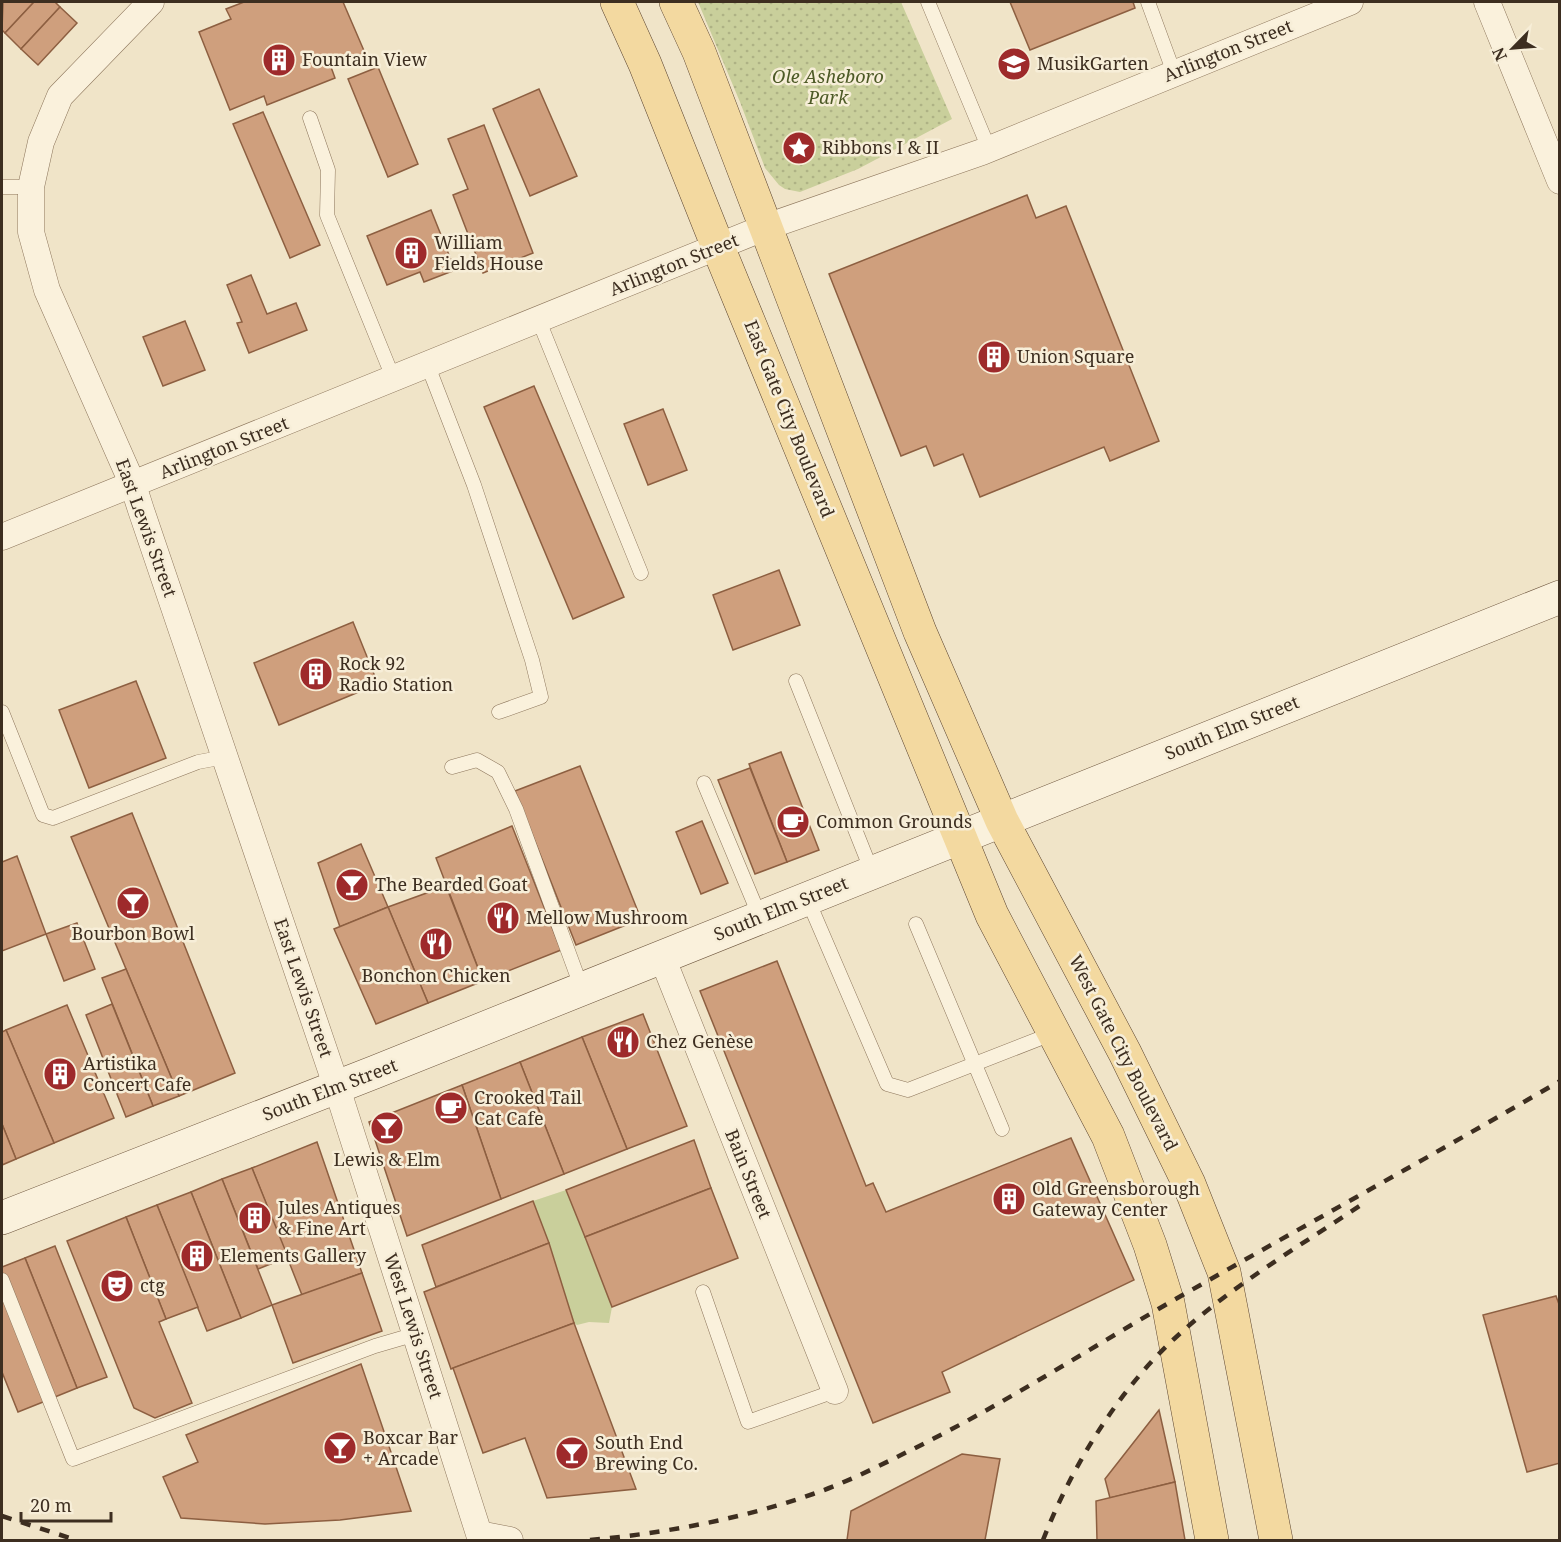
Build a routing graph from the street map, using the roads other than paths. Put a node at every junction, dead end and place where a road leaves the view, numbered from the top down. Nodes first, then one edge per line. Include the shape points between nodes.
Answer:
1 (617, 2) edge
2 (676, 2) edge
3 (928, 2) edge
4 (1148, 2) edge
5 (1350, 2) edge
6 (1487, 2) edge
7 (147, 3) edge
8 (1174, 74) junction
9 (310, 118) dead end
10 (989, 149) junction
11 (1560, 181) edge
12 (2, 187) edge
13 (31, 187) junction
14 (766, 227) junction
15 (718, 247) junction
16 (539, 321) junction
17 (428, 366) junction
18 (394, 380) junction
19 (133, 485) junction
20 (2, 537) edge
21 (641, 573) dead end
22 (1560, 597) edge
23 (796, 681) dead end
24 (2, 712) edge
25 (499, 712) dead end
26 (225, 757) junction
27 (452, 767) dead end
28 (704, 783) dead end
29 (1002, 821) junction
30 (959, 837) junction
31 (872, 872) junction
32 (807, 898) junction
33 (760, 917) junction
34 (916, 924) dead end
35 (662, 957) junction
36 (582, 989) junction
37 (1054, 1033) junction
38 (975, 1064) junction
39 (337, 1088) junction
40 (1002, 1129) dead end
41 (2, 1218) edge
42 (2, 1280) edge
43 (704, 1292) dead end
44 (416, 1334) junction
45 (835, 1391) joint
46 (480, 1537) edge
47 (510, 1540) edge
48 (1212, 1540) edge
49 (1276, 1540) edge

1 - 15 main road, East Gate City Boulevard
2 - 14 main road
3 - 10 lane
4 - 8 lane
5 - 8 street, Arlington Street
6 - 11 street
7 - 13 street, East Lewis Street via 60,96 41,142
8 - 10 street, Arlington Street
9 - 18 lane via 328,170 327,215
10 - 14 street, Arlington Street
12 - 13 lane
13 - 19 street, East Lewis Street via 31,232 47,290
14 - 15 street, Arlington Street
14 - 29 main road via 920,632
15 - 16 street, Arlington Street
15 - 30 main road, East Gate City Boulevard
16 - 17 street, Arlington Street
16 - 21 lane
17 - 18 street, Arlington Street
17 - 25 lane via 474,485 541,697
18 - 19 street, Arlington Street
19 - 20 street, Arlington Street
19 - 26 street, East Lewis Street
22 - 29 main road, South Elm Street
23 - 31 lane
24 - 26 lane via 42,815 53,818 198,762
26 - 39 street, East Lewis Street
27 - 36 lane via 477,760 498,772 516,809
28 - 33 lane
29 - 30 main road, South Elm Street
29 - 49 main road, West Gate City Boulevard via 1125,1053 1180,1165 1224,1272
30 - 31 main road, South Elm Street
30 - 37 main road via 992,915
31 - 32 main road, South Elm Street
32 - 33 main road, South Elm Street
32 - 38 lane via 887,1084 908,1090
33 - 35 main road, South Elm Street
34 - 38 lane
35 - 36 main road, South Elm Street
35 - 45 street, Bain Street
36 - 39 main road, South Elm Street
37 - 38 lane
37 - 48 main road via 1108,1136 1150,1245 1168,1303
38 - 40 lane
39 - 41 main road, South Elm Street
39 - 44 street, West Lewis Street
42 - 44 lane via 72,1459
43 - 45 lane via 748,1422
44 - 46 street, West Lewis Street
46 - 47 street, West Lewis Street

